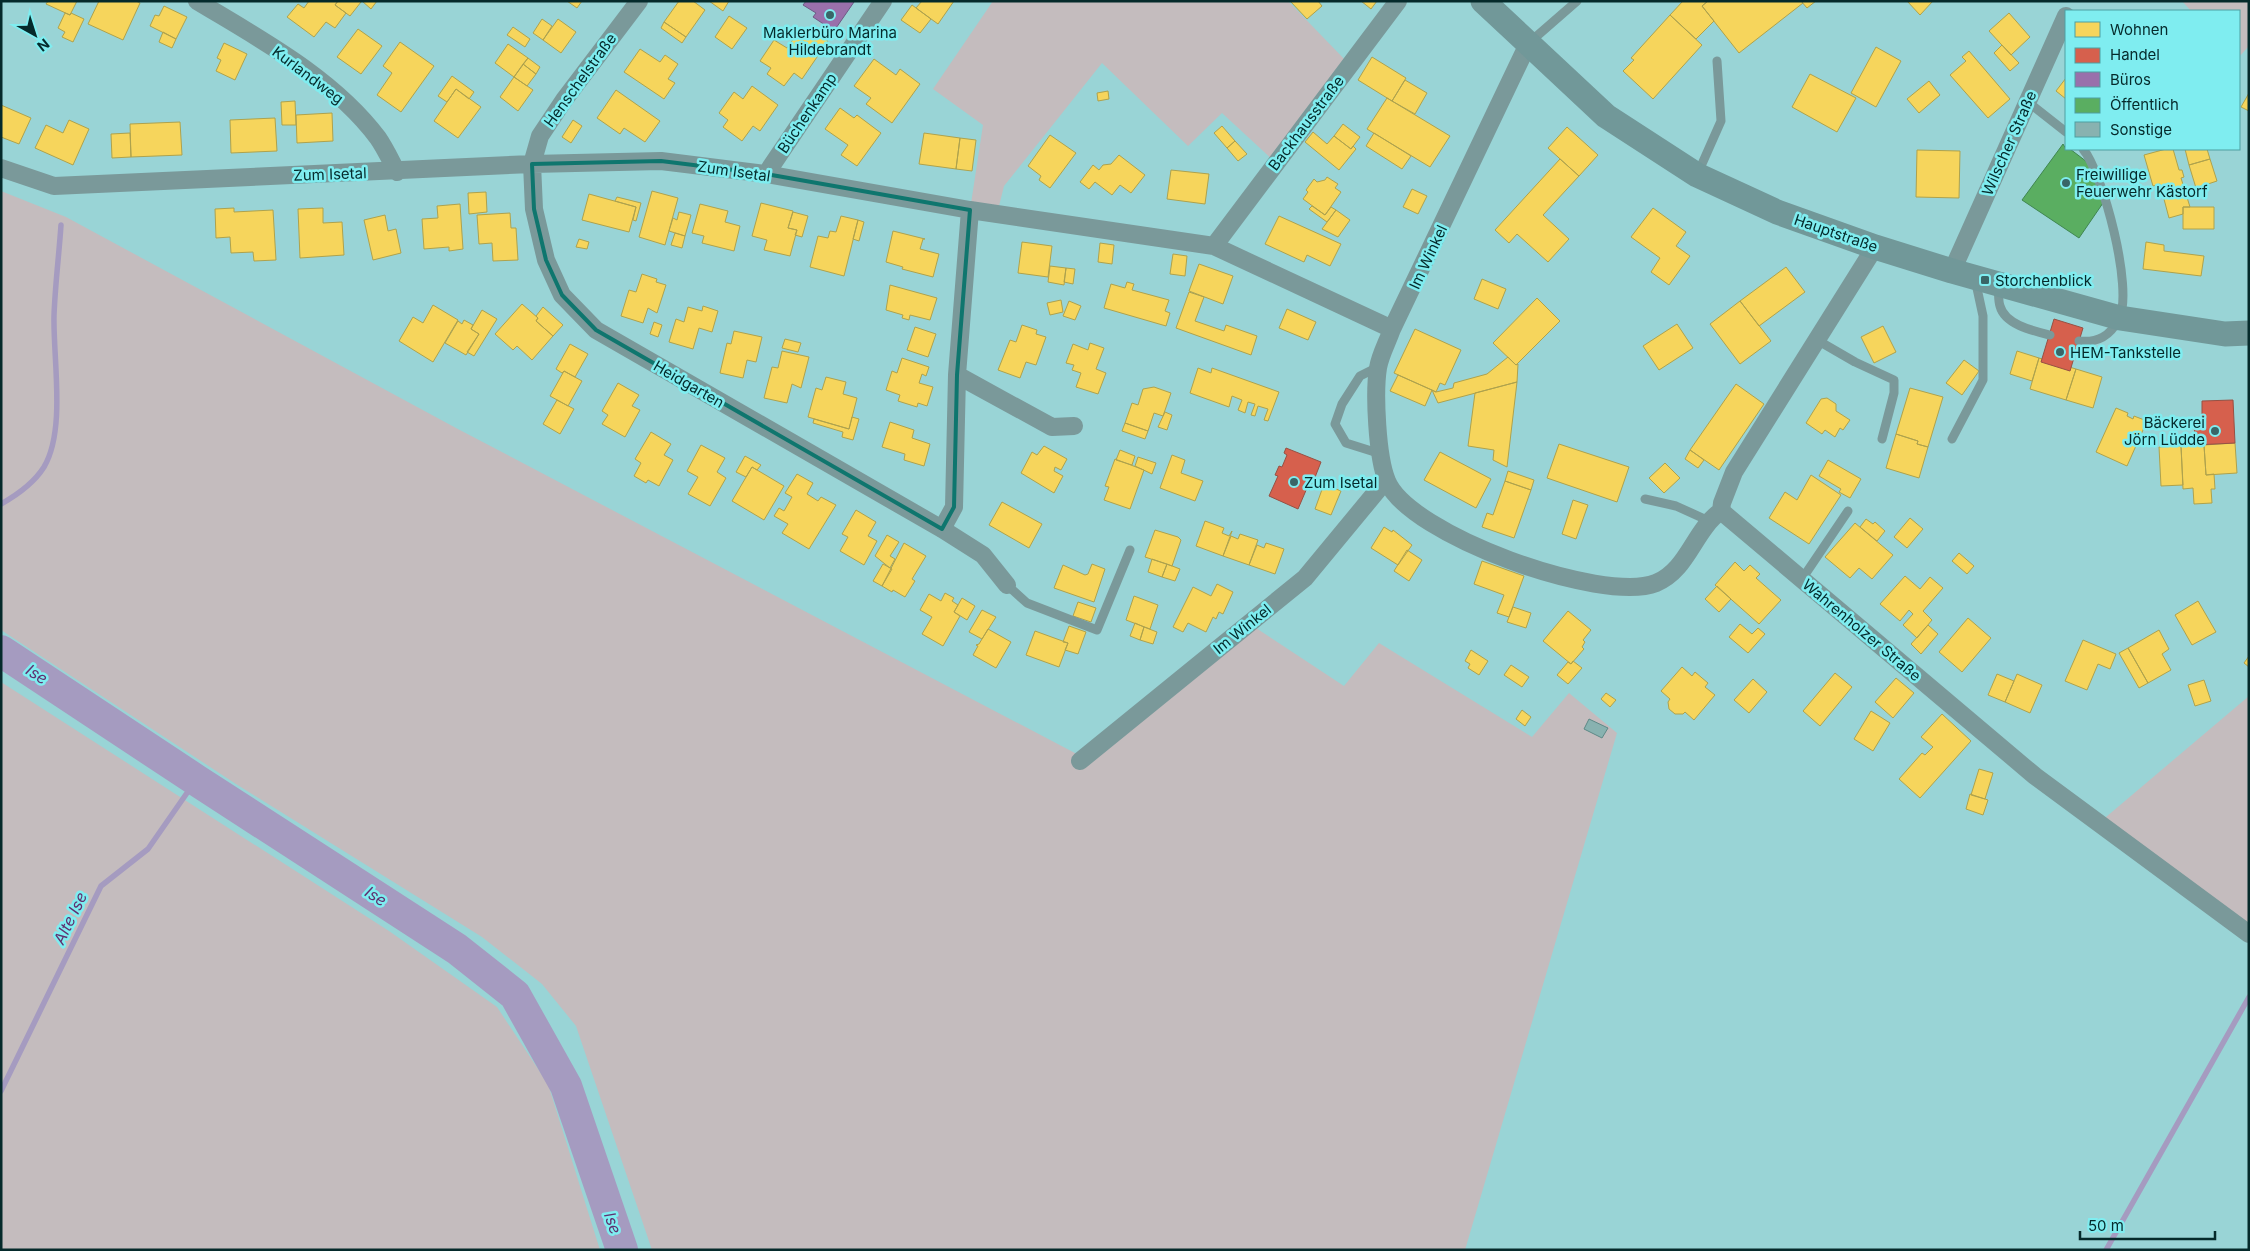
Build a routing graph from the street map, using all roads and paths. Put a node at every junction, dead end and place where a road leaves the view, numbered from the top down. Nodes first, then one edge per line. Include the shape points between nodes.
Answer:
1 (197, 1) edge
2 (639, 1) edge
3 (883, 1) edge
4 (1398, 1) edge
5 (1483, 1) edge
6 (1577, 1) edge
7 (2065, 18) edge
8 (1528, 44) junction
9 (1717, 61) dead end
10 (2028, 102) junction
11 (2065, 131) edge
12 (2084, 150) edge
13 (532, 164) junction
14 (1, 168) edge
15 (397, 172) junction
16 (766, 174) junction
17 (1697, 176) junction
18 (970, 210) junction
19 (1214, 246) junction
20 (1875, 247) junction
21 (1975, 277) junction
22 (2120, 318) junction
23 (1392, 328) junction
24 (2249, 333) edge
25 (2050, 335) dead end
26 (1817, 340) junction
27 (2079, 341) dead end
28 (1378, 367) junction
29 (957, 375) junction
30 (1074, 426) dead end
31 (1882, 439) dead end
32 (1952, 439) dead end
33 (1382, 454) junction
34 (1386, 480) junction
35 (1646, 499) dead end
36 (1848, 511) dead end
37 (1715, 516) junction
38 (942, 529) junction
39 (1130, 550) dead end
40 (1802, 579) junction
41 (1007, 586) joint
42 (1080, 761) dead end
43 (2249, 934) edge

1 - 15 street, Kurlandweg via 300,66 345,102 378,138
2 - 13 street, Henschelstraße via 540,136
3 - 16 street, Büchenkamp
4 - 19 street, Backhausstraße
5 - 8 street, Hauptstraße
6 - 8 lane
7 - 10 street, Wilscher Straße
8 - 17 street, Hauptstraße via 1606,116
8 - 23 street, Im Winkel
9 - 17 lane via 1721,121
10 - 11 lane
10 - 21 street, Wilscher Straße
12 - 22 lane via 2097,173 2119,252 2123,301
13 - 15 street, Zum Isetal
13 - 16 street, Zum Isetal via 662,161
13 - 38 street, Heidgarten via 534,209 546,260 562,295 596,330
14 - 15 street, Zum Isetal via 54,186
16 - 18 street, Zum Isetal
17 - 20 street, Hauptstraße via 1777,212
18 - 19 street, Zum Isetal
18 - 29 street
19 - 23 street, Zum Isetal
20 - 21 street, Hauptstraße
20 - 26 street
21 - 22 street, Hauptstraße
21 - 25 lane via 2006,316 2020,326
21 - 32 lane via 1983,316 1983,380
22 - 24 street, Hauptstraße via 2226,334
22 - 27 lane via 2106,337
23 - 28 street, Im Winkel
26 - 31 lane via 1894,380 1894,393
26 - 37 street via 1734,472
28 - 33 street, Im Winkel via 1377,401
28 - 33 lane via 1360,376 1342,404 1336,424 1346,443
29 - 30 street via 1052,428
29 - 38 street via 954,507
33 - 34 street, Im Winkel
34 - 37 street, Im Winkel via 1395,495 1422,518 1460,538 1537,571 1601,585 1641,587 1669,576
34 - 42 street, Im Winkel via 1305,578
35 - 37 lane
36 - 40 lane
37 - 40 street, Wahrenholzer Straße
38 - 41 street, Heidgarten via 983,555
39 - 41 lane via 1098,630 1027,603
40 - 43 street, Wahrenholzer Straße via 2035,776

